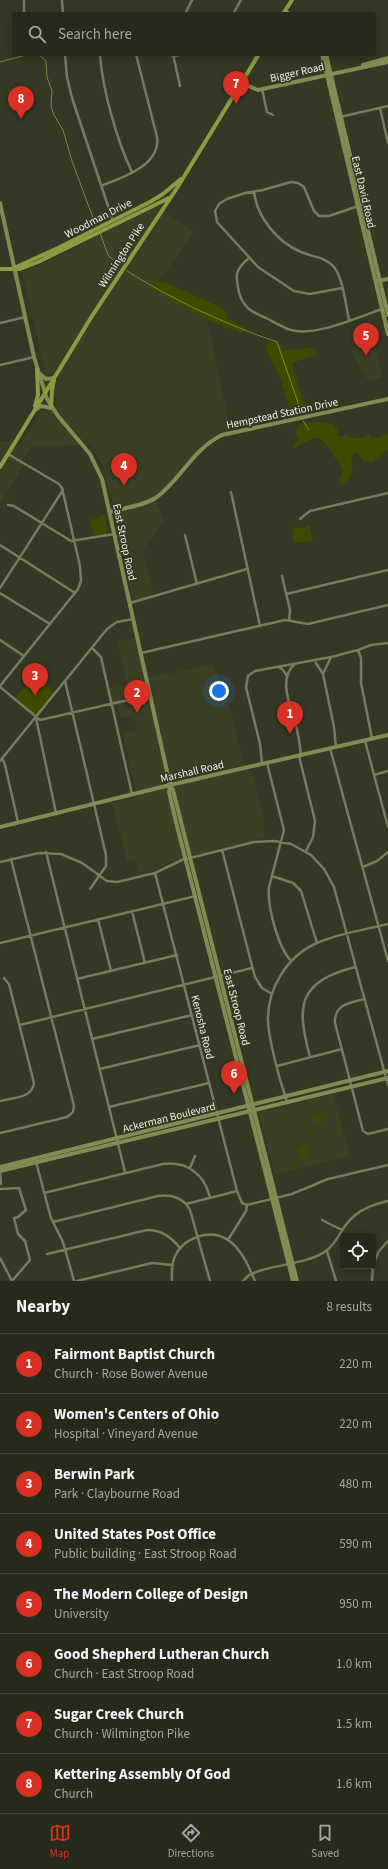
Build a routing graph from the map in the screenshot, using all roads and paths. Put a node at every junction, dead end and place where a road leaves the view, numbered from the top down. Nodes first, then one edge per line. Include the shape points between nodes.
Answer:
1 (24, 0) edge
2 (62, 0) edge
3 (192, 0) edge
4 (241, 0) edge
5 (292, 0) edge
6 (24, 12) edge
7 (62, 12) edge
8 (186, 12) edge
9 (234, 12) edge
10 (285, 12) edge
11 (65, 56) edge
12 (100, 56) edge
13 (137, 56) edge
14 (173, 56) edge
15 (258, 56) edge
16 (323, 56) edge
17 (326, 56) edge
18 (388, 58) edge
19 (388, 62) edge
20 (358, 67) junction
21 (330, 73) junction
22 (241, 83) junction
23 (180, 86) dead end
24 (262, 89) junction
25 (388, 106) edge
26 (380, 108) junction
27 (273, 115) dead end
28 (340, 117) junction
29 (388, 144) edge
30 (132, 172) junction
31 (184, 176) junction
32 (101, 186) junction
33 (254, 192) junction
34 (157, 198) junction
35 (170, 198) junction
36 (0, 203) edge
37 (160, 203) junction
38 (360, 206) junction
39 (129, 215) junction
40 (114, 223) junction
41 (249, 258) junction
42 (14, 268) junction
43 (0, 269) edge
44 (388, 279) edge
45 (378, 281) junction
46 (342, 288) junction
47 (384, 308) junction
48 (388, 315) edge
49 (25, 317) junction
50 (349, 320) junction
51 (0, 323) edge
52 (388, 334) edge
53 (34, 357) junction
54 (0, 365) edge
55 (37, 369) junction
56 (39, 374) junction
57 (54, 378) junction
58 (45, 392) junction
59 (388, 398) edge
60 (51, 408) junction
61 (34, 410) junction
62 (8, 454) junction
63 (0, 467) edge
64 (63, 490) junction
65 (231, 492) dead end
66 (388, 493) edge
67 (8, 505) dead end
68 (110, 512) junction
69 (300, 520) dead end
70 (41, 523) junction
71 (114, 534) junction
72 (184, 535) dead end
73 (75, 541) junction
74 (0, 545) edge
75 (19, 557) junction
76 (247, 570) junction
77 (388, 570) edge
78 (282, 576) dead end
79 (196, 584) junction
80 (0, 588) edge
81 (0, 592) edge
82 (75, 592) junction
83 (286, 594) junction
84 (130, 603) junction
85 (388, 605) edge
86 (133, 618) junction
87 (289, 620) junction
88 (50, 624) junction
89 (260, 626) junction
90 (0, 640) edge
91 (388, 642) edge
92 (92, 648) junction
93 (358, 650) junction
94 (141, 653) junction
95 (24, 656) junction
96 (331, 657) junction
97 (314, 660) junction
98 (298, 663) junction
99 (278, 667) junction
100 (323, 674) junction
101 (287, 676) junction
102 (65, 681) junction
103 (0, 687) edge
104 (150, 695) junction
105 (111, 704) junction
106 (73, 712) junction
107 (36, 718) junction
108 (388, 735) edge
109 (372, 738) junction
110 (364, 740) junction
111 (336, 747) junction
112 (330, 748) junction
113 (300, 756) junction
114 (1, 760) edge
115 (267, 763) junction
116 (262, 764) junction
117 (388, 771) edge
118 (374, 775) junction
119 (170, 785) junction
120 (132, 794) junction
121 (94, 804) junction
122 (56, 813) junction
123 (18, 822) junction
124 (0, 827) edge
125 (388, 827) edge
126 (282, 842) junction
127 (222, 850) junction
128 (306, 851) junction
129 (46, 852) junction
130 (388, 852) edge
131 (11, 859) junction
132 (188, 859) junction
133 (0, 862) edge
134 (362, 867) junction
135 (156, 873) junction
136 (100, 875) junction
137 (272, 876) junction
138 (90, 889) dead end
139 (197, 896) junction
140 (164, 904) junction
141 (132, 911) junction
142 (98, 919) junction
143 (388, 924) edge
144 (378, 926) junction
145 (64, 928) junction
146 (346, 934) junction
147 (30, 936) junction
148 (0, 943) edge
149 (317, 943) junction
150 (177, 955) junction
151 (291, 961) junction
152 (388, 961) edge
153 (145, 962) junction
154 (355, 967) junction
155 (252, 968) junction
156 (111, 971) junction
157 (217, 977) junction
158 (4, 978) dead end
159 (77, 979) junction
160 (184, 985) junction
161 (272, 994) junction
162 (364, 999) junction
163 (85, 1009) junction
164 (192, 1015) junction
165 (52, 1017) junction
166 (20, 1025) junction
167 (92, 1039) junction
168 (200, 1045) junction
169 (342, 1049) junction
170 (310, 1057) junction
171 (277, 1066) junction
172 (100, 1069) junction
173 (386, 1071) edge
174 (387, 1078) edge
175 (350, 1080) junction
176 (209, 1083) junction
177 (330, 1085) junction
178 (388, 1085) edge
179 (351, 1086) junction
180 (307, 1091) junction
181 (331, 1091) junction
182 (309, 1097) junction
183 (286, 1099) junction
184 (0, 1101) edge
185 (109, 1107) junction
186 (251, 1108) junction
187 (218, 1116) junction
188 (388, 1129) edge
189 (0, 1133) edge
190 (118, 1141) junction
191 (195, 1156) dead end
192 (36, 1161) junction
193 (388, 1165) edge
194 (0, 1167) edge
195 (190, 1168) junction
196 (0, 1171) edge
197 (126, 1172) junction
198 (1, 1183) edge
199 (1, 1189) edge
200 (237, 1191) junction
201 (44, 1192) junction
202 (210, 1197) junction
203 (274, 1198) junction
204 (388, 1201) edge
205 (186, 1204) junction
206 (247, 1205) junction
207 (322, 1220) dead end
208 (53, 1222) junction
209 (342, 1230) junction
210 (198, 1236) junction
211 (228, 1240) junction
212 (388, 1241) edge
213 (180, 1248) junction
214 (65, 1249) junction
215 (327, 1251) junction
216 (47, 1254) dead end
217 (0, 1258) edge
218 (376, 1258) edge
219 (290, 1263) junction
220 (172, 1265) junction
221 (373, 1269) edge
222 (252, 1274) junction
223 (12, 1281) edge
224 (74, 1281) edge
225 (77, 1281) edge
226 (172, 1281) edge
227 (210, 1281) edge
228 (243, 1281) edge
229 (255, 1281) edge
230 (293, 1281) edge
231 (297, 1281) edge
232 (336, 1281) edge
233 (372, 1281) edge

1 - 6 street
2 - 7 street
3 - 8 street
4 - 9 street
5 - 10 main road
11 - 32 street via 70,91
12 - 30 street via 113,116
13 - 30 street via 158,141 150,160
14 - 23 street
15 - 22 main road, Wilmington Pike
16 - 21 street, East David Road
17 - 21 street, East David Road
18 - 20 street, Bigger Road
19 - 20 street, Bigger Road
20 - 21 street, Bigger Road
21 - 24 street, Bigger Road
21 - 28 street, East David Road
22 - 24 street, Bigger Road via 254,89
22 - 31 main road, Wilmington Pike
24 - 27 street via 267,112
25 - 26 street
26 - 28 street
26 - 29 street
28 - 38 street, East David Road
30 - 32 street
31 - 34 main road, Woodman Drive
31 - 35 main road, Wilmington Pike
32 - 40 street
33 - 38 street via 293,182 304,187 314,211 319,216 329,216
33 - 41 street via 222,202 217,207 215,215 217,222
33 - 46 street via 260,215 280,238 300,252 324,259 331,264 338,273
34 - 37 main road
34 - 39 main road, Woodman Drive
35 - 37 main road, Woodman Drive
35 - 57 main road, Wilmington Pike
36 - 42 street, East Stroop Road
37 - 39 main road, Woodman Drive
38 - 45 street, East David Road
39 - 40 main road, Woodman Drive
40 - 42 main road, Woodman Drive via 38,262 20,269
41 - 46 street via 266,274 297,292 310,294
41 - 50 street via 239,267 236,277 243,302 252,311 295,330 324,328
42 - 43 main road, Woodman Drive
42 - 49 street, East Stroop Road
44 - 45 street
45 - 47 street, East David Road
46 - 50 street
47 - 48 street, East David Road
47 - 50 street
47 - 52 street, East David Road
49 - 51 street
49 - 53 street, East Stroop Road
53 - 54 street
53 - 55 street, East Stroop Road
55 - 56 street, East Stroop Road
55 - 61 main road via 38,394
56 - 57 street via 46,379
56 - 58 street, East Stroop Road
57 - 58 main road, Wilmington Pike
57 - 60 main road
58 - 60 street, East Stroop Road
58 - 61 main road, Wilmington Pike
59 - 68 street, Hempstead Station Drive via 222,435 202,449 156,497
60 - 61 street via 41,406
60 - 68 street, East Stroop Road via 90,454 102,479
61 - 62 main road, Wilmington Pike
62 - 63 main road, Wilmington Pike
62 - 64 street via 59,484
64 - 70 street
64 - 73 street
65 - 76 street
66 - 69 street via 310,511
67 - 70 street
68 - 71 street, East Stroop Road
70 - 73 street via 68,540
70 - 75 street
71 - 73 street
71 - 84 street, East Stroop Road
72 - 79 street
73 - 82 street via 81,577
74 - 75 street
75 - 80 street
75 - 82 street
76 - 79 street
76 - 89 street
77 - 83 street
78 - 83 street
79 - 84 street
81 - 88 street
82 - 88 street
83 - 87 street
84 - 86 street, East Stroop Road
85 - 87 street via 312,623
86 - 92 street via 112,625
86 - 94 street, East Stroop Road
87 - 89 street
88 - 95 street
89 - 94 street
90 - 95 street
91 - 93 street
92 - 102 street
92 - 105 street via 101,657
93 - 96 street
93 - 109 street via 361,658 362,688
94 - 104 street, East Stroop Road
95 - 103 street
96 - 97 street
96 - 100 street
97 - 98 street
97 - 100 street
98 - 99 street
98 - 101 street via 291,668
99 - 101 street
99 - 116 street via 255,671 246,680 247,697 260,744
100 - 111 street
101 - 113 street via 288,696
102 - 106 street
102 - 107 street
103 - 107 street
104 - 105 street
104 - 119 street, East Stroop Road
105 - 106 street
105 - 120 street
106 - 107 street via 42,720
106 - 121 street
107 - 114 street
107 - 122 street
108 - 109 street, Marshall Road
109 - 110 street, Marshall Road
110 - 111 street, Marshall Road
110 - 118 street
111 - 112 street, Marshall Road
112 - 113 street, Marshall Road
112 - 134 street
113 - 115 street, Marshall Road
113 - 128 street via 315,821 313,837
114 - 123 street
115 - 116 street, Marshall Road
115 - 126 street via 284,826
116 - 119 street, Marshall Road
117 - 118 street
118 - 125 street
119 - 120 street, Marshall Road
119 - 132 street, East Stroop Road
120 - 121 street, Marshall Road
121 - 122 street, Marshall Road
121 - 136 street via 107,860
122 - 123 street, Marshall Road
123 - 124 street, Marshall Road
126 - 127 street via 260,841
126 - 128 street
126 - 137 street
127 - 132 street
127 - 155 street
128 - 146 street via 320,864 331,881
129 - 131 street
129 - 136 street via 70,856
129 - 145 street
130 - 134 street via 377,861
131 - 133 street
131 - 147 street
132 - 135 street
132 - 139 street, East Stroop Road
134 - 144 street
135 - 136 street via 117,882 107,881
135 - 140 street, Kenosha Road
136 - 138 street
137 - 149 street via 293,883 301,891
137 - 151 street via 269,901 281,945
139 - 140 street
139 - 157 street, East Stroop Road
140 - 141 street
140 - 150 street, Kenosha Road
141 - 142 street
141 - 153 street
142 - 145 street
142 - 156 street
143 - 144 street
144 - 146 street
144 - 152 street
145 - 147 street
145 - 159 street
146 - 149 street
146 - 154 street
147 - 148 street
147 - 165 street
149 - 151 street
150 - 153 street
150 - 160 street, Kenosha Road
151 - 161 street via 278,979
153 - 156 street
154 - 162 street
154 - 170 street via 323,978 307,998 302,1014 302,1025
155 - 157 street
155 - 161 street via 259,985
156 - 159 street
157 - 160 street
157 - 186 street, East Stroop Road
158 - 166 street via 9,984
159 - 163 street
160 - 163 street
160 - 164 street, Kenosha Road
161 - 171 street via 269,1029
162 - 169 street via 345,1004 336,1014 335,1022
162 - 173 street
163 - 165 street
163 - 167 street
164 - 167 street
164 - 168 street, Kenosha Road
165 - 166 street
165 - 189 street via 74,1106 73,1112 67,1117
166 - 184 street via 34,1086 29,1093
167 - 172 street
168 - 172 street
168 - 176 street, Kenosha Road
169 - 170 street
169 - 175 street
170 - 171 street
171 - 183 street
172 - 185 street
173 - 174 street
173 - 175 street, Ackerman Boulevard
174 - 178 street
174 - 179 street, Ackerman Boulevard
175 - 177 street, Ackerman Boulevard
175 - 179 street
176 - 185 street
176 - 187 street, Kenosha Road
177 - 180 street, Ackerman Boulevard
177 - 181 street
179 - 181 street, Ackerman Boulevard
179 - 188 street via 363,1131 370,1134
180 - 182 street
180 - 183 street, Ackerman Boulevard
181 - 182 street, Ackerman Boulevard
182 - 183 street, Ackerman Boulevard
183 - 186 street, Ackerman Boulevard
185 - 190 street
186 - 187 street, Ackerman Boulevard
186 - 203 street, East Stroop Road
187 - 190 street, Ackerman Boulevard
187 - 200 street, Kenosha Road
190 - 192 street, Ackerman Boulevard
190 - 197 street
191 - 195 street
192 - 194 street, Ackerman Boulevard
192 - 196 street, Ackerman Boulevard
192 - 201 street
193 - 203 street via 328,1179 292,1194
195 - 197 street via 168,1163
195 - 202 street via 202,1179
196 - 198 street
197 - 201 street
198 - 199 street
199 - 223 street via 19,1188 26,1210 14,1218 18,1234 25,1241 30,1260
200 - 202 street
200 - 206 street, Kenosha Road via 242,1203
201 - 208 street
202 - 205 street
203 - 206 street
203 - 219 street, East Stroop Road
204 - 209 street via 359,1211 350,1218
205 - 208 street via 173,1197 160,1196
205 - 210 street via 192,1214
206 - 211 street
207 - 209 street
208 - 214 street
209 - 215 street
210 - 211 street via 214,1235
210 - 213 street
210 - 227 street
211 - 222 street via 239,1251
212 - 218 street
213 - 214 street via 166,1234 157,1230 147,1230
213 - 220 street
214 - 216 street
214 - 224 street
215 - 219 street via 315,1257
215 - 232 street
217 - 223 street
219 - 222 street
219 - 230 street, East Stroop Road
219 - 231 street, East Stroop Road
220 - 225 street via 152,1263
220 - 226 street
221 - 233 street
222 - 228 street
222 - 229 street

